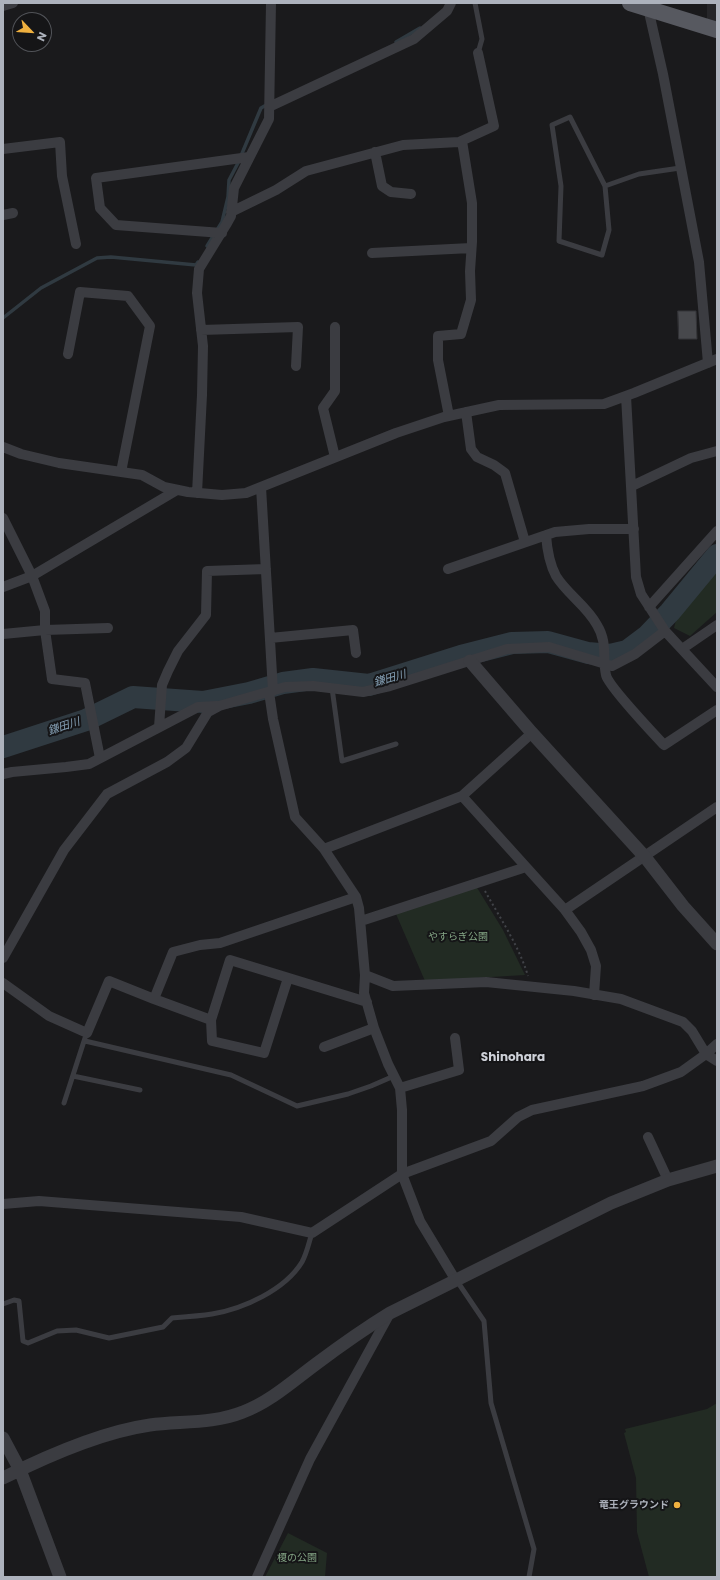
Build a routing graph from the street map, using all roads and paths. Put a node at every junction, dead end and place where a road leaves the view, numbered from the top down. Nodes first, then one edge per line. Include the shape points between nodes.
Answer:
1 (13, 3) edge
2 (271, 3) edge
3 (451, 3) edge
4 (474, 3) edge
5 (630, 3) edge
6 (3, 6) edge
7 (648, 8) junction
8 (717, 30) edge
9 (478, 53) joint
10 (269, 106) junction
11 (462, 141) junction
12 (3, 149) edge
13 (376, 152) junction
14 (249, 157) junction
15 (680, 168) junction
16 (605, 186) junction
17 (411, 194) dead end
18 (231, 212) junction
19 (222, 233) junction
20 (76, 244) dead end
21 (471, 248) junction
22 (372, 253) dead end
23 (335, 327) dead end
24 (201, 330) junction
25 (68, 354) dead end
26 (712, 361) edge
27 (296, 366) dead end
28 (626, 396) junction
29 (466, 412) junction
30 (449, 416) junction
31 (3, 447) edge
32 (717, 451) edge
33 (336, 457) junction
34 (121, 472) junction
35 (632, 486) junction
36 (261, 487) junction
37 (177, 490) junction
38 (197, 493) junction
39 (3, 518) edge
40 (634, 529) junction
41 (717, 531) edge
42 (546, 535) junction
43 (525, 542) junction
44 (448, 568) dead end
45 (266, 569) junction
46 (32, 576) junction
47 (3, 587) edge
48 (649, 606) junction
49 (717, 625) edge
50 (108, 628) dead end
51 (45, 630) junction
52 (665, 631) junction
53 (3, 634) edge
54 (270, 638) junction
55 (682, 649) junction
56 (356, 653) dead end
57 (470, 661) junction
58 (605, 664) junction
59 (717, 687) edge
60 (332, 688) junction
61 (271, 691) junction
62 (219, 706) junction
63 (717, 710) edge
64 (159, 727) junction
65 (532, 733) junction
66 (396, 744) dead end
67 (100, 758) junction
68 (3, 774) edge
69 (462, 796) junction
70 (717, 807) edge
71 (324, 849) junction
72 (645, 857) junction
73 (526, 866) junction
74 (480, 882) junction
75 (356, 897) junction
76 (565, 910) junction
77 (361, 921) junction
78 (717, 944) edge
79 (3, 958) edge
80 (365, 975) junction
81 (288, 978) junction
82 (3, 983) edge
83 (531, 987) junction
84 (594, 994) junction
85 (154, 999) junction
86 (367, 1002) junction
87 (211, 1020) junction
88 (374, 1028) junction
89 (86, 1037) junction
90 (455, 1038) dead end
91 (717, 1044) edge
92 (324, 1047) dead end
93 (706, 1054) junction
94 (717, 1061) edge
95 (73, 1076) junction
96 (394, 1076) junction
97 (400, 1088) junction
98 (140, 1090) dead end
99 (64, 1104) dead end
100 (648, 1137) dead end
101 (717, 1166) edge
102 (402, 1174) junction
103 (668, 1180) junction
104 (3, 1204) edge
105 (312, 1233) junction
106 (455, 1279) junction
107 (3, 1304) edge
108 (390, 1313) junction
109 (3, 1438) edge
110 (20, 1470) junction
111 (3, 1478) edge
112 (60, 1577) edge
113 (257, 1577) edge
114 (529, 1577) edge

1 - 6 street
2 - 10 street
3 - 10 street via 447,11 414,39
4 - 9 lane via 482,39
5 - 7 main road
7 - 8 main road
7 - 15 street
9 - 11 street via 494,126
10 - 14 street via 269,119
11 - 13 street via 403,145
11 - 21 street via 472,203
12 - 20 street via 60,142 62,176
13 - 17 street via 382,186 391,192
13 - 18 street via 306,171 276,190
14 - 18 street via 234,188
14 - 19 street via 96,178 100,208 116,225
15 - 16 lane via 639,174
15 - 26 street via 699,262
16 - 16 lane via 570,117 552,125 561,186 559,241 602,255 609,230
18 - 19 street
19 - 24 street via 199,269 197,293
21 - 22 street
21 - 30 street via 471,300 461,334 438,336 438,360
23 - 33 street via 335,391 323,408
24 - 27 street via 298,327
24 - 38 street via 202,395
25 - 34 street via 80,292 128,296 150,326
26 - 28 street
28 - 29 street via 604,404 499,405
28 - 35 street
29 - 30 street
29 - 43 street via 471,449 477,457 505,473
30 - 33 street via 396,433
31 - 34 street via 59,463
32 - 35 street via 691,458
33 - 36 street
34 - 37 street via 142,475 164,487
35 - 40 street
36 - 38 street via 246,493 230,495
36 - 45 street
37 - 38 street
37 - 46 street
39 - 46 street
40 - 42 street via 589,529
40 - 48 street via 636,577 641,594
41 - 48 street
42 - 43 street
42 - 58 street via 547,553 556,576 590,613 604,639
43 - 44 street
45 - 54 street
45 - 64 street via 207,571 206,614 178,651 162,685
46 - 47 street
46 - 51 street via 45,611
48 - 52 street
49 - 55 street
50 - 51 street
51 - 53 street
51 - 67 street via 52,679 85,683
52 - 55 street
52 - 58 street via 635,654 612,666
54 - 56 street via 353,630
54 - 61 street
55 - 59 street
57 - 58 street via 507,649 549,648
57 - 60 street via 363,692
57 - 65 street
58 - 63 street via 606,677 614,689 664,745
60 - 61 street via 292,687
60 - 66 lane via 342,761
61 - 62 street
61 - 71 street via 273,719 295,817
62 - 64 street via 198,707
62 - 79 street via 208,712 186,748 167,762 107,794 64,850
64 - 67 street
65 - 69 street
65 - 72 street
67 - 68 street via 89,764
69 - 71 street
69 - 73 street
70 - 72 street
71 - 75 street
72 - 76 street
72 - 78 street
73 - 74 street
73 - 76 street
74 - 77 street
74 - 83 path via 525,966
75 - 77 street
75 - 85 street via 220,943 173,952
76 - 84 street via 591,950 596,966
77 - 80 street
80 - 83 street via 393,986 486,982
80 - 86 street via 364,993
81 - 86 street
81 - 87 street via 230,960
81 - 87 street via 264,1053 212,1040
82 - 89 street via 49,1016
83 - 84 street
84 - 93 street via 621,999 683,1022 692,1031
85 - 87 street
85 - 89 street via 108,981
86 - 88 street
88 - 92 street
88 - 96 street
89 - 95 lane
89 - 96 lane via 231,1075 297,1106 348,1094
90 - 97 street via 459,1070
91 - 93 street
93 - 94 street
93 - 102 street via 681,1072 643,1086 532,1110 518,1117 491,1140
95 - 98 lane
95 - 99 lane
96 - 97 street
97 - 102 street
100 - 103 street
101 - 103 street
102 - 105 street
102 - 106 street via 420,1221
103 - 106 street via 611,1203
104 - 105 street via 39,1201 241,1216
105 - 107 lane via 302,1262 278,1287 260,1299 213,1314 172,1318 163,1327 110,1338 76,1330 57,1330 28,1343 23,1341 19,1301
106 - 108 street
106 - 114 lane via 484,1321 490,1403 534,1548
108 - 110 street via 361,1331 267,1400 242,1413 199,1422 151,1425 116,1432
108 - 113 street via 310,1459
109 - 110 street
110 - 111 street
110 - 112 street

